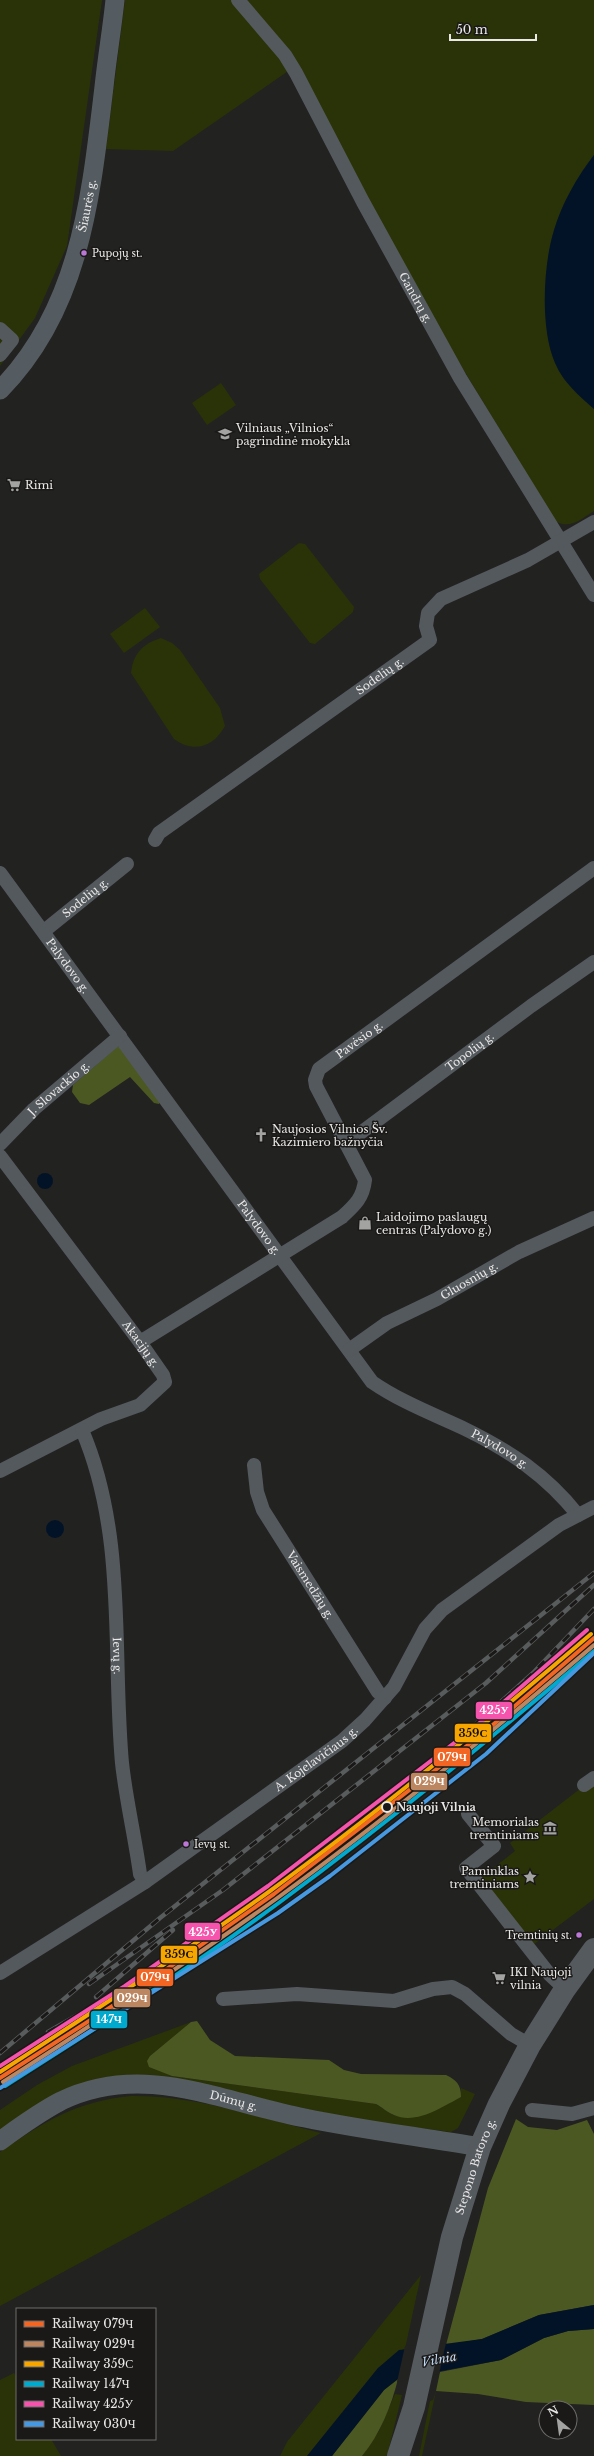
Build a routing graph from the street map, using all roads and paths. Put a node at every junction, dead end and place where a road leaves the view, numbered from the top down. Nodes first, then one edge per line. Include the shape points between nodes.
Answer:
1 (115, 0) edge
2 (238, 0) edge
3 (0, 329) edge
4 (12, 340) junction
5 (31, 351) junction
6 (0, 355) edge
7 (0, 390) edge
8 (594, 522) edge
9 (561, 541) junction
10 (594, 595) edge
11 (155, 840) dead end
12 (127, 864) dead end
13 (594, 868) edge
14 (0, 873) edge
15 (44, 931) junction
16 (594, 962) edge
17 (120, 1036) junction
18 (346, 1143) junction
19 (0, 1144) edge
20 (0, 1156) edge
21 (594, 1218) edge
22 (280, 1254) junction
23 (140, 1342) junction
24 (349, 1350) junction
25 (82, 1430) junction
26 (254, 1465) dead end
27 (0, 1471) edge
28 (594, 1507) edge
29 (578, 1515) junction
30 (385, 1698) junction
31 (468, 1814) dead end
32 (145, 1882) junction
33 (594, 1949) edge
34 (0, 1973) edge
35 (565, 1989) junction
36 (224, 1999) dead end
37 (530, 2045) junction
38 (594, 2108) edge
39 (532, 2110) dead end
40 (0, 2140) edge
41 (480, 2147) junction
42 (415, 2402) junction
43 (398, 2456) edge
44 (411, 2456) edge

1 - 5 main road, Šiaurės g. via 88,212 62,294
2 - 9 street, Gandrų g. via 276,44 296,73 363,202 460,378
3 - 4 street
4 - 5 street
4 - 6 street
5 - 7 main road, Šiaurės g.
8 - 9 street, Sodelių g.
9 - 10 street, Gandrų g.
9 - 11 street, Sodelių g. via 528,560 441,599 428,613 426,626 430,640 159,833
12 - 15 street, Sodelių g.
13 - 18 street, Pavėsio g. via 319,1069 315,1080 316,1086
14 - 15 street, Palydovo g.
15 - 17 street, Palydovo g.
16 - 18 street, Topolių g.
17 - 19 street, J. Slovackio g. via 34,1109
17 - 22 street, Palydovo g.
18 - 22 street, Pavėsio g. via 365,1180 360,1201 342,1216
20 - 23 street, Akacijų g.
21 - 24 street, Gluosnių g. via 519,1252 437,1299 387,1322
22 - 23 street, Pavėsio g.
22 - 24 street, Palydovo g.
23 - 25 street, Akacijų g. via 163,1375 164,1385 140,1405 101,1419
24 - 29 street, Palydovo g. via 378,1385 394,1397 506,1450 550,1483
25 - 27 street, Akacijų g.
25 - 32 street, Ievų g. via 105,1509 116,1597 122,1763 140,1874
26 - 30 street, Vaismedžių g. via 258,1497 263,1510 340,1635 378,1692
28 - 29 street, A. Kojelavičiaus g.
29 - 30 street, A. Kojelavičiaus g. via 552,1529 437,1615 425,1629 394,1687
30 - 32 street, A. Kojelavičiaus g. via 342,1741
31 - 35 street via 494,1846 466,1868 550,1975
32 - 34 street, A. Kojelavičiaus g.
33 - 35 main road, Stepono Batoro g.
35 - 37 main road, Stepono Batoro g.
36 - 37 street via 297,1994 394,2001 433,1989 452,1987 465,1994 511,2034
37 - 41 main road, Stepono Batoro g.
38 - 39 street via 572,2114
40 - 41 main road, Dūmų g. via 60,2102 100,2088 144,2083 174,2086 304,2118
41 - 42 main road, Stepono Batoro g. via 452,2237
42 - 43 main road, Stepono Batoro g.
42 - 44 main road, Stepono Batoro g.

